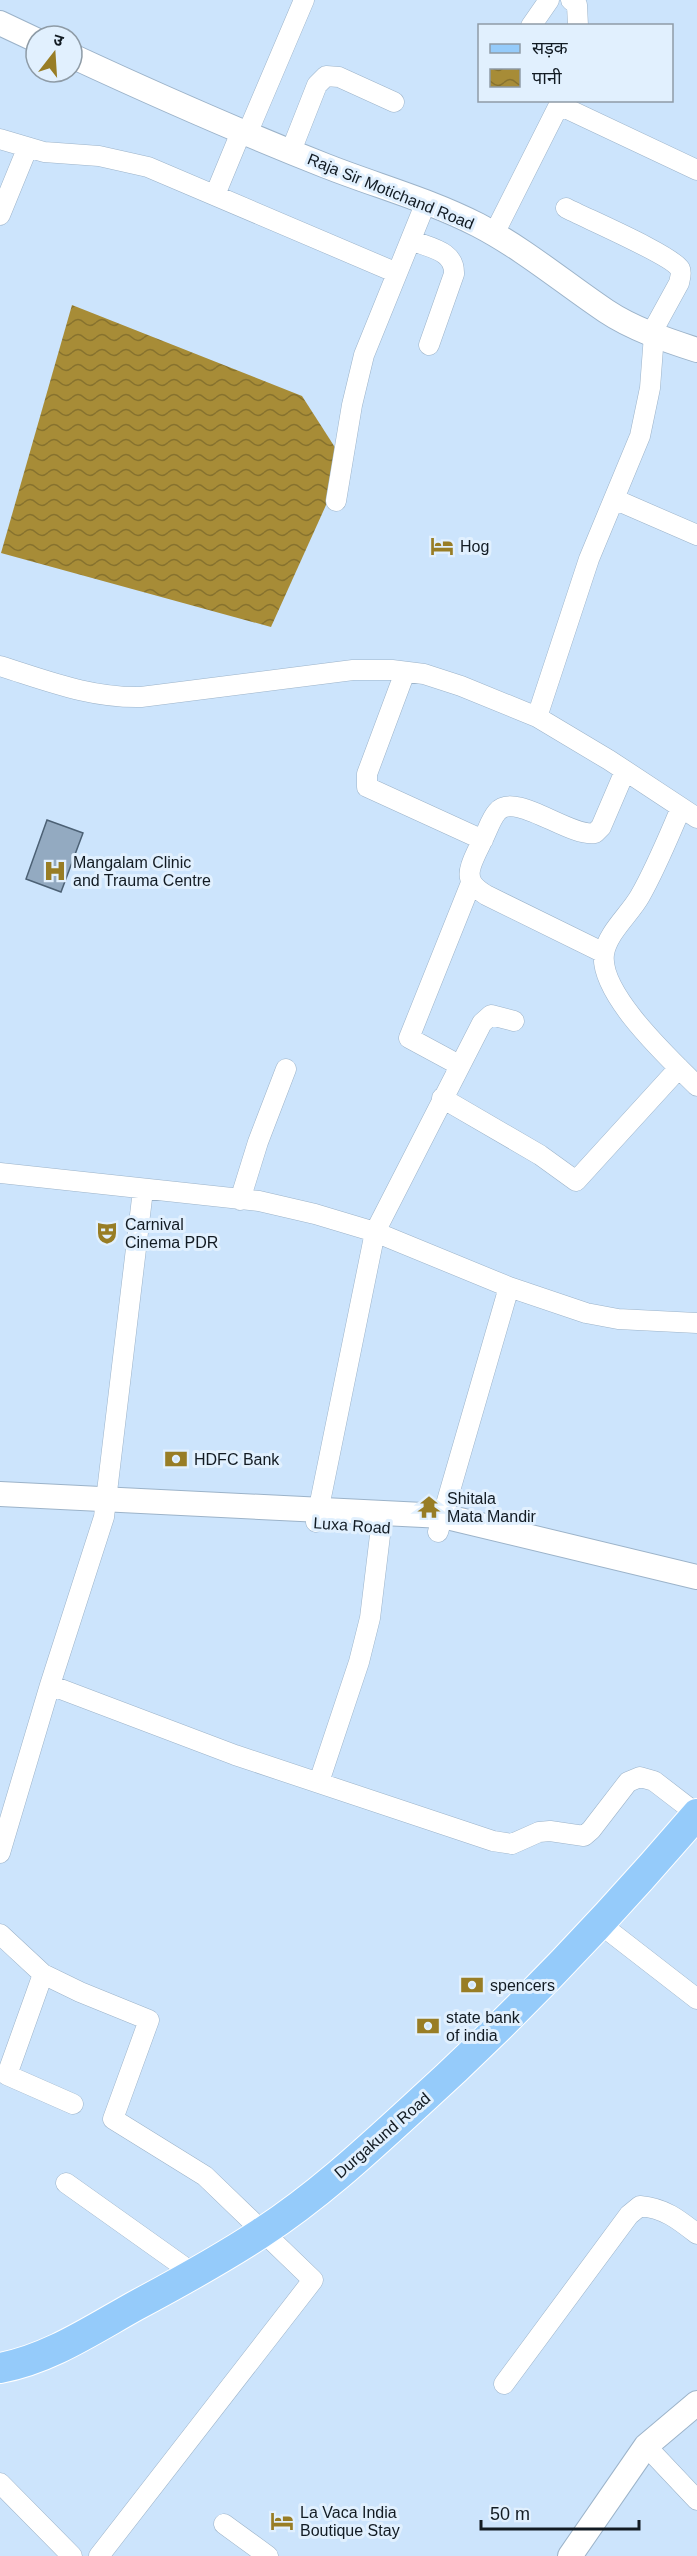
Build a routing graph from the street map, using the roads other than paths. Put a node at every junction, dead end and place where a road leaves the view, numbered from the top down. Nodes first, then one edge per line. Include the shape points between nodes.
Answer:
1 (304, 0) edge
2 (549, 0) edge
3 (575, 2) edge
4 (0, 23) edge
5 (532, 24) edge
6 (578, 24) edge
7 (24, 34) edge
8 (84, 61) edge
9 (394, 102) dead end
10 (560, 103) edge
11 (244, 133) junction
12 (0, 139) edge
13 (27, 149) junction
14 (291, 152) junction
15 (697, 170) edge
16 (215, 195) junction
17 (426, 202) junction
18 (566, 208) dead end
19 (0, 215) edge
20 (494, 234) junction
21 (411, 240) junction
22 (397, 273) junction
23 (653, 334) junction
24 (429, 345) dead end
25 (697, 350) edge
26 (614, 499) junction
27 (336, 501) dead end
28 (697, 535) edge
29 (0, 666) edge
30 (405, 672) junction
31 (537, 717) junction
32 (626, 771) junction
33 (689, 813) edge
34 (483, 840) junction
35 (471, 883) junction
36 (604, 953) junction
37 (514, 1021) dead end
38 (459, 1065) junction
39 (679, 1068) junction
40 (286, 1070) dead end
41 (697, 1086) edge
42 (442, 1098) junction
43 (0, 1173) edge
44 (143, 1190) junction
45 (240, 1200) junction
46 (375, 1232) junction
47 (509, 1287) junction
48 (697, 1323) edge
49 (0, 1494) edge
50 (0, 1509) edge
51 (105, 1509) junction
52 (317, 1515) junction
53 (440, 1524) junction
54 (381, 1527) junction
55 (697, 1577) edge
56 (697, 1591) edge
57 (50, 1685) junction
58 (319, 1782) junction
59 (697, 1814) edge
60 (0, 1853) edge
61 (599, 1923) junction
62 (0, 1934) edge
63 (44, 1974) junction
64 (697, 1999) edge
65 (73, 2104) dead end
66 (66, 2183) dead end
67 (262, 2233) junction
68 (697, 2234) edge
69 (194, 2274) junction
70 (0, 2368) edge
71 (504, 2384) dead end
72 (697, 2403) edge
73 (645, 2446) junction
74 (0, 2483) edge
75 (697, 2500) edge
76 (224, 2524) dead end
77 (72, 2556) edge
78 (99, 2556) edge
79 (268, 2556) edge
80 (570, 2556) edge

1 - 11 street
2 - 5 street
3 - 6 street
4 - 7 street
8 - 11 street, Raja Sir Motichand Road
9 - 14 street via 339,77 326,76 317,85
10 - 15 street
10 - 20 street
11 - 14 street, Raja Sir Motichand Road
11 - 16 street
12 - 13 street
13 - 16 street via 124,161 168,174
13 - 19 street
14 - 17 street, Raja Sir Motichand Road
16 - 22 street
17 - 20 street, Raja Sir Motichand Road
17 - 21 street
18 - 23 street via 680,268 679,283
20 - 23 street, Raja Sir Motichand Road via 526,252 607,312
21 - 22 street
21 - 24 street via 446,254 454,265
22 - 27 street via 356,380
23 - 25 street, Raja Sir Motichand Road
23 - 26 street via 650,388 640,436
26 - 28 street
26 - 31 street via 574,600
29 - 30 street via 76,690 113,697 141,697 353,670
30 - 31 street via 461,686
30 - 34 street via 367,774 367,787
31 - 32 street
32 - 33 street
32 - 34 street via 595,833 580,833 510,805 497,811
33 - 36 street
34 - 35 street via 471,866
35 - 36 street via 486,895
35 - 38 street via 409,1038
36 - 39 street via 605,970 615,992
37 - 38 street via 491,1015 482,1023
38 - 42 street
39 - 41 street
39 - 42 street via 576,1181 540,1155
40 - 45 street
42 - 46 street
43 - 44 street
44 - 45 street
44 - 51 street
45 - 46 street via 315,1214
46 - 47 street
46 - 52 street
47 - 48 street via 586,1313 618,1319
47 - 53 street
49 - 51 street
50 - 51 street, Luxa Road
51 - 52 street, Luxa Road
51 - 57 street
52 - 53 street
52 - 54 street, Luxa Road
53 - 54 street, Luxa Road
53 - 55 street
53 - 56 street, Luxa Road
54 - 58 street via 359,1662
57 - 58 street via 235,1755
57 - 60 street
58 - 59 street via 512,1844 539,1832 584,1836 628,1782 640,1777 654,1781
59 - 61 main road, Durgakund Road
61 - 64 street
61 - 67 main road, Durgakund Road via 475,2052 349,2166
62 - 63 street
63 - 65 street via 7,2075
63 - 67 street via 149,2020 113,2119 205,2176
66 - 69 street
67 - 69 main road, Durgakund Road
67 - 78 street via 313,2280
68 - 71 street via 656,2207 640,2206 628,2215
69 - 70 main road, Durgakund Road via 72,2341 23,2363
72 - 73 street
73 - 75 street
73 - 80 street
74 - 77 street
76 - 79 street

